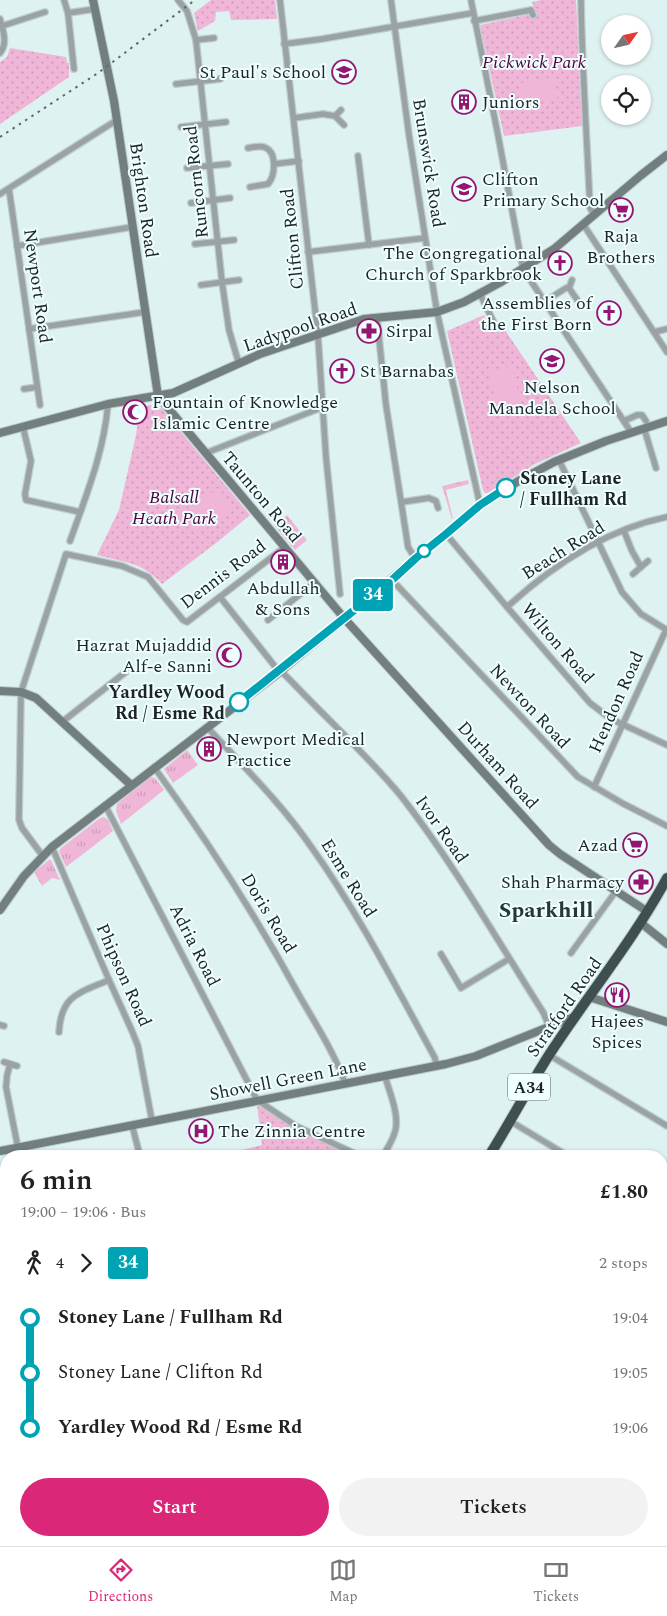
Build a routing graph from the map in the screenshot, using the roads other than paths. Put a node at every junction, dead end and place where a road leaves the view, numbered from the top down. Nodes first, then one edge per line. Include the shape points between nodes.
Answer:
1 (64, 0) edge
2 (93, 0) edge
3 (178, 0) edge
4 (280, 0) edge
5 (391, 0) edge
6 (471, 0) edge
7 (581, 0) edge
8 (95, 9) junction
9 (45, 12) dead end
10 (68, 13) junction
11 (473, 13) junction
12 (533, 15) dead end
13 (0, 19) edge
14 (474, 21) junction
15 (2, 26) junction
16 (394, 27) junction
17 (214, 38) dead end
18 (196, 40) junction
19 (284, 44) junction
20 (0, 53) edge
21 (74, 69) dead end
22 (220, 79) dead end
23 (200, 81) junction
24 (176, 84) dead end
25 (341, 110) dead end
26 (335, 116) junction
27 (294, 118) junction
28 (117, 120) junction
29 (226, 122) dead end
30 (205, 124) junction
31 (344, 125) dead end
32 (181, 127) dead end
33 (248, 148) dead end
34 (667, 155) edge
35 (358, 156) dead end
36 (299, 161) junction
37 (228, 164) dead end
38 (274, 164) junction
39 (209, 165) junction
40 (187, 168) dead end
41 (250, 187) dead end
42 (9, 188) junction
43 (0, 194) edge
44 (230, 198) dead end
45 (213, 200) junction
46 (191, 203) dead end
47 (594, 214) junction
48 (583, 224) junction
49 (132, 227) junction
50 (425, 238) junction
51 (234, 240) dead end
52 (218, 241) junction
53 (195, 244) dead end
54 (369, 245) junction
55 (17, 246) junction
56 (308, 252) junction
57 (523, 268) junction
58 (239, 280) dead end
59 (572, 280) dead end
60 (222, 282) junction
61 (201, 285) dead end
62 (569, 288) junction
63 (480, 294) junction
64 (578, 301) dead end
65 (544, 302) junction
66 (145, 312) junction
67 (437, 312) junction
68 (376, 318) junction
69 (497, 328) dead end
70 (29, 329) junction
71 (667, 329) edge
72 (654, 332) junction
73 (318, 336) junction
74 (667, 352) edge
75 (239, 364) junction
76 (37, 387) junction
77 (24, 389) dead end
78 (158, 396) junction
79 (108, 404) junction
80 (40, 405) dead end
81 (323, 407) junction
82 (624, 421) junction
83 (667, 421) edge
84 (645, 424) junction
85 (23, 427) junction
86 (631, 432) junction
87 (0, 433) edge
88 (206, 453) junction
89 (559, 460) junction
90 (656, 468) dead end
91 (443, 499) dead end
92 (402, 502) junction
93 (480, 505) junction
94 (80, 512) junction
95 (667, 517) edge
96 (624, 531) junction
97 (446, 534) junction
98 (70, 541) dead end
99 (598, 543) junction
100 (285, 547) junction
101 (416, 558) junction
102 (648, 561) dead end
103 (641, 568) junction
104 (633, 574) dead end
105 (392, 580) junction
106 (314, 583) junction
107 (340, 594) dead end
108 (220, 597) junction
109 (507, 607) junction
110 (344, 618) junction
111 (268, 620) dead end
112 (666, 630) edge
113 (127, 671) dead end
114 (281, 671) junction
115 (0, 691) edge
116 (21, 692) junction
117 (62, 722) junction
118 (622, 724) junction
119 (207, 727) junction
120 (667, 745) edge
121 (154, 767) junction
122 (131, 785) junction
123 (594, 787) junction
124 (105, 805) junction
125 (667, 826) edge
126 (52, 846) junction
127 (42, 855) junction
128 (667, 878) edge
129 (616, 891) junction
130 (0, 910) edge
131 (648, 912) junction
132 (641, 923) junction
133 (667, 944) edge
134 (571, 953) dead end
135 (440, 954) dead end
136 (509, 959) junction
137 (109, 980) junction
138 (589, 997) junction
139 (576, 1016) junction
140 (667, 1022) edge
141 (549, 1026) junction
142 (59, 1032) dead end
143 (549, 1055) junction
144 (4, 1062) dead end
145 (436, 1066) junction
146 (385, 1076) junction
147 (345, 1083) junction
148 (276, 1097) junction
149 (257, 1100) junction
150 (274, 1111) junction
151 (152, 1121) junction
152 (510, 1121) junction
153 (132, 1124) junction
154 (667, 1126) edge
155 (18, 1148) junction
156 (6, 1150) edge
157 (138, 1150) edge
158 (347, 1150) edge
159 (386, 1150) edge
160 (493, 1150) edge
161 (558, 1150) edge

1 - 10 street
2 - 8 street, Brighton Road
3 - 18 street, Runcorn Road via 187,11
4 - 19 street, Clifton Road
5 - 16 street, Brunswick Road
6 - 11 street
7 - 47 street via 590,208
8 - 10 street
8 - 28 street, Brighton Road
9 - 15 street
10 - 21 street
11 - 14 street
11 - 16 street
12 - 14 street via 531,10
13 - 15 street
14 - 57 street
15 - 20 street via 5,42
16 - 19 street
16 - 50 street, Brunswick Road
17 - 18 street
18 - 23 street, Runcorn Road
19 - 27 street, Clifton Road
22 - 23 street
23 - 24 street
23 - 30 street, Runcorn Road
25 - 26 street
26 - 27 street via 323,114
26 - 31 street
27 - 36 street, Clifton Road
28 - 42 street
28 - 49 street, Brighton Road
29 - 30 street
30 - 32 street
30 - 39 street, Runcorn Road
33 - 38 street via 262,146 268,149
34 - 47 street, Ladypool Road
35 - 54 street
36 - 38 street
36 - 56 street, Clifton Road
37 - 39 street
38 - 41 street via 268,184
39 - 40 street
39 - 45 street, Runcorn Road
42 - 43 street
42 - 55 street, Newport Road
44 - 45 street
45 - 46 street
45 - 52 street, Runcorn Road
47 - 48 street, Ladypool Road
48 - 57 street, Ladypool Road via 554,249
48 - 72 street
49 - 55 street
49 - 66 street, Brighton Road
50 - 54 street
50 - 67 street, Brunswick Road
51 - 52 street
52 - 53 street
52 - 60 street, Runcorn Road
54 - 56 street
55 - 70 street, Newport Road
56 - 73 street, Clifton Road
57 - 63 street, Ladypool Road
57 - 65 street
58 - 60 street
59 - 62 street
60 - 61 street
60 - 75 street, Runcorn Road via 229,330
62 - 64 street
62 - 65 street
63 - 67 street, Ladypool Road
63 - 69 street
65 - 82 street
66 - 70 street
66 - 78 street, Brighton Road
67 - 68 street, Ladypool Road
67 - 93 street, Brunswick Road
68 - 73 street, Ladypool Road via 364,319
68 - 92 street
70 - 76 street, Newport Road
71 - 72 street
72 - 74 street
73 - 75 street, Ladypool Road
73 - 81 street, Clifton Road
75 - 78 street, Ladypool Road via 173,393
76 - 77 street
76 - 80 street, Newport Road
78 - 79 street, Ladypool Road
78 - 88 street, Taunton Road
79 - 85 street, Ladypool Road
79 - 94 street via 105,434
81 - 88 street
81 - 107 street, Clifton Road
82 - 84 street via 642,414
82 - 86 street
83 - 84 street
84 - 86 street
84 - 90 street
85 - 87 street, Ladypool Road
85 - 94 street via 32,461 26,500
86 - 89 street
88 - 100 street, Taunton Road
89 - 93 street
89 - 99 street
91 - 92 street via 437,504 429,498
92 - 101 street via 408,547
93 - 97 street
94 - 98 street
95 - 96 street, Beach Road
96 - 99 street, Beach Road
96 - 103 street
97 - 101 street
97 - 109 street, Wilton Road
99 - 109 street, Beach Road via 535,583
99 - 112 street via 625,598 641,614
100 - 106 street, Taunton Road
100 - 108 street, Dennis Road
101 - 105 street
102 - 103 street
103 - 104 street
105 - 110 street
105 - 123 street, Newton Road via 562,761
106 - 110 street, Taunton Road
106 - 111 street
108 - 114 street, Ivor Road
108 - 116 street, Dennis Road via 190,621 184,622 148,578 122,566 66,554
109 - 118 street, Wilton Road via 590,702 600,712
110 - 114 street
110 - 129 street, Durham Road via 549,845
112 - 118 street, Hendon Road
113 - 117 street
114 - 119 street
114 - 136 street, Ivor Road via 400,795 431,837
115 - 116 street
116 - 117 street via 36,698
116 - 127 street via 18,820
117 - 122 street
118 - 120 street, Wilton Road
118 - 123 street, Hendon Road
119 - 121 street
119 - 145 street, Esme Road via 290,818 333,878 435,1058
121 - 122 street
121 - 147 street, Doris Road via 250,909
122 - 124 street
123 - 125 street, Newton Road
124 - 126 street
124 - 149 street, Adria Road
126 - 127 street
126 - 137 street, Phipson Road
127 - 130 street
128 - 131 highway, Stratford Road / A34
129 - 131 street, Durham Road
129 - 134 street
131 - 132 highway, Stratford Road / A34
132 - 133 street
132 - 138 highway, Stratford Road / A34
135 - 136 street via 461,988
136 - 141 street, Ivor Road
137 - 142 street via 71,998 62,1012
137 - 151 street, Phipson Road via 138,1046
138 - 139 highway, Stratford Road / A34
138 - 140 street
139 - 141 street, Showell Green Lane
139 - 143 highway, Stratford Road / A34
141 - 145 street, Showell Green Lane via 476,1056
143 - 152 highway, Stratford Road / A34
143 - 154 street
144 - 155 street via 14,1065 6,1076 6,1087
145 - 146 street, Showell Green Lane
146 - 147 street, Showell Green Lane
146 - 159 street via 396,1126
147 - 148 street, Showell Green Lane
148 - 149 street, Showell Green Lane
148 - 150 street
149 - 150 street
149 - 151 street, Showell Green Lane
150 - 158 street via 296,1126
151 - 153 street, Showell Green Lane
152 - 160 highway, Stratford Road / A34
152 - 161 street
153 - 155 street, Showell Green Lane
153 - 157 street
155 - 156 street, Showell Green Lane

